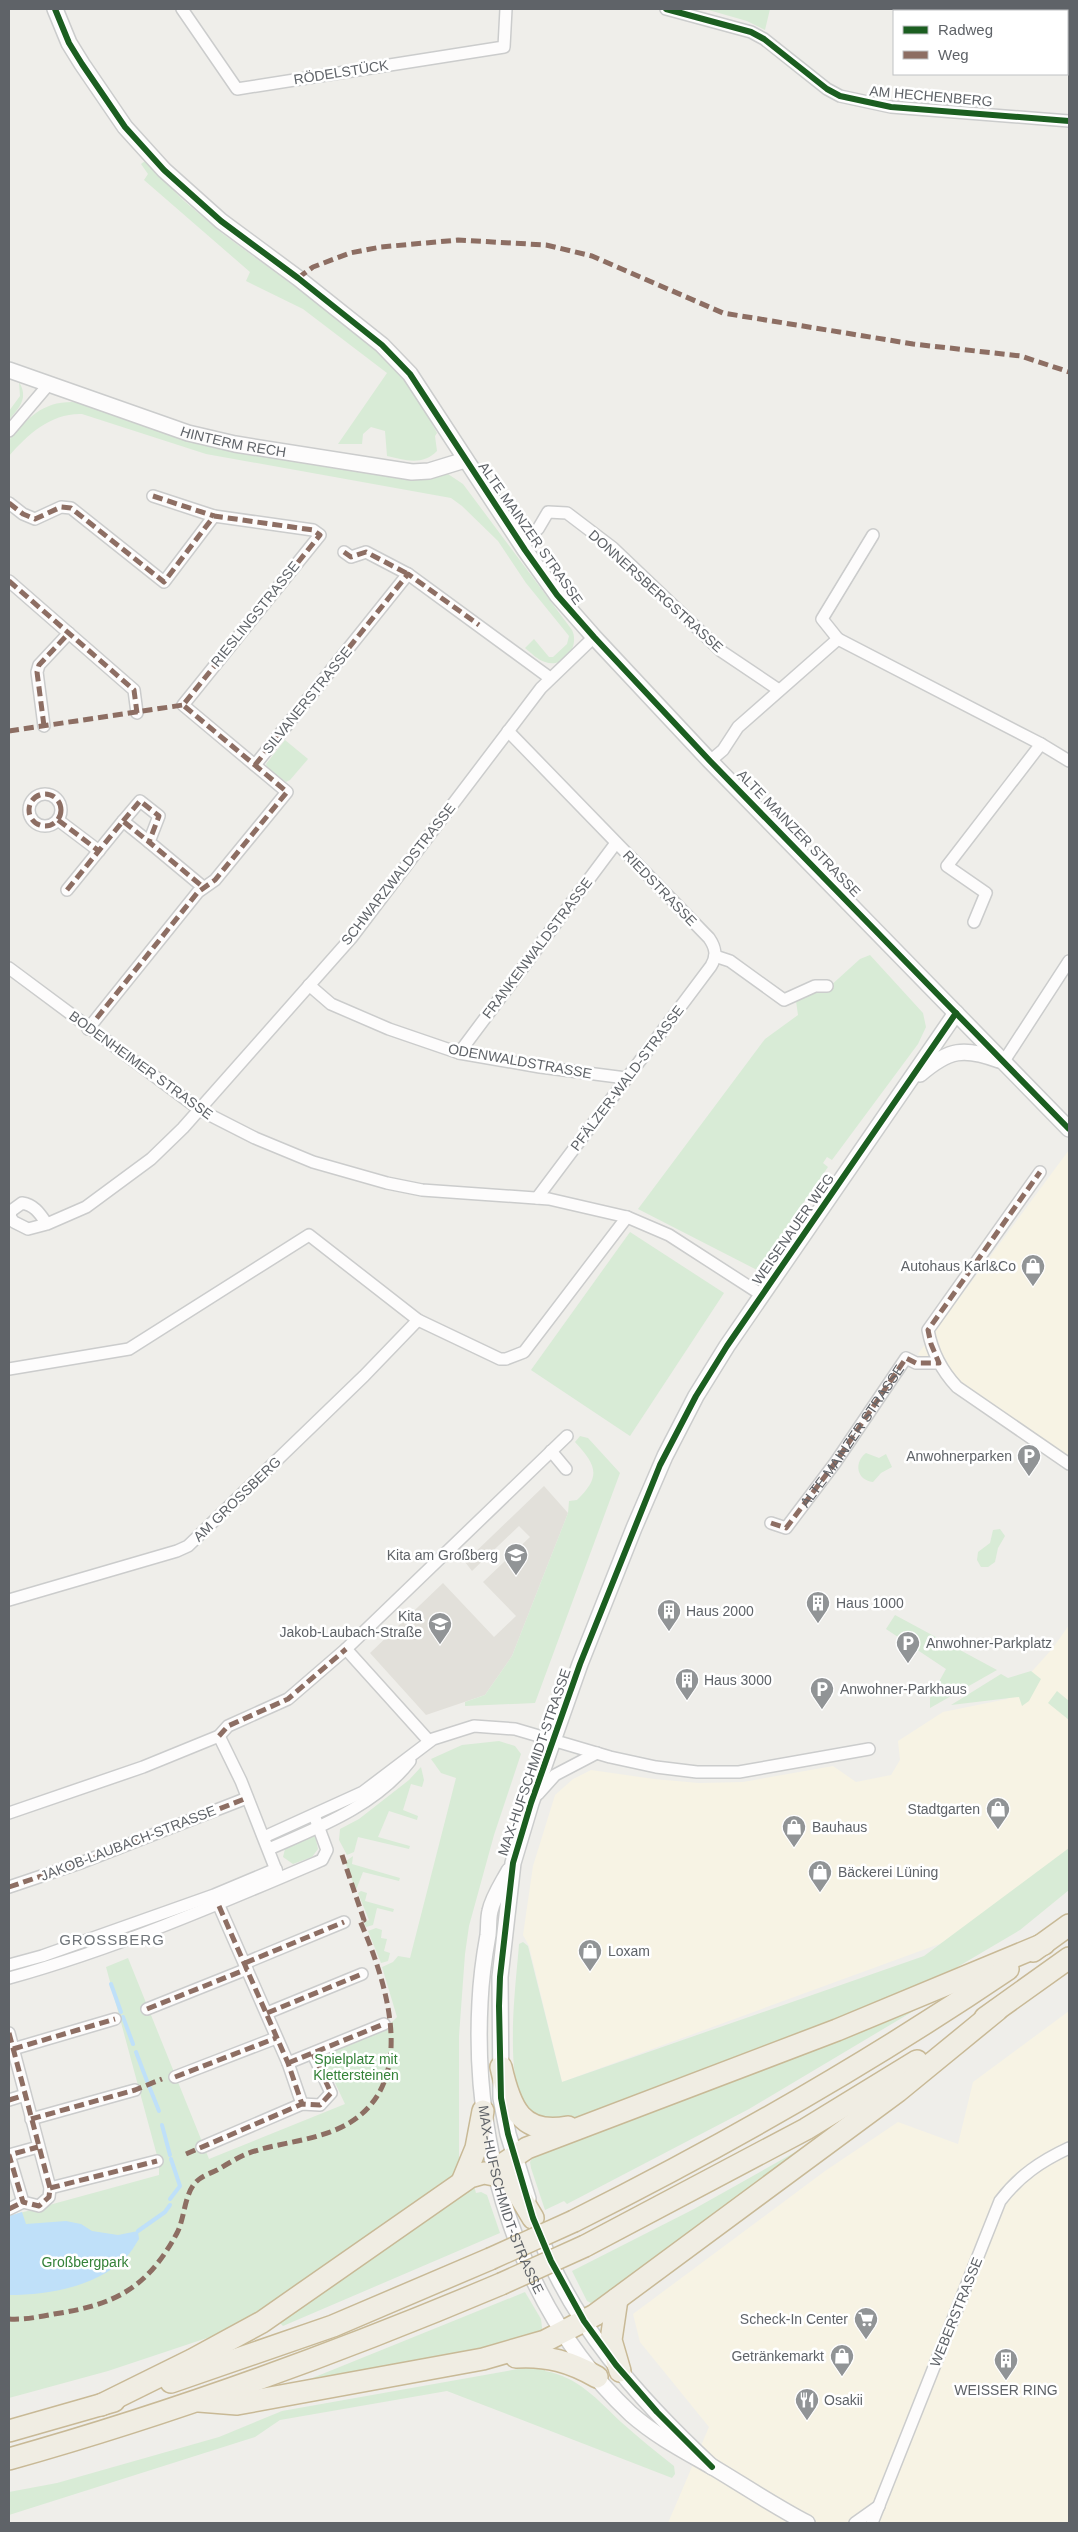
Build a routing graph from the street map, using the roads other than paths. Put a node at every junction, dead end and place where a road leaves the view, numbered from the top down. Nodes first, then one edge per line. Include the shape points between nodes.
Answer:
1 (55, 9) edge
2 (182, 9) edge
3 (506, 9) edge
4 (666, 9) edge
5 (1069, 121) edge
6 (9, 370) edge
7 (49, 384) junction
8 (9, 431) edge
9 (465, 460) junction
10 (153, 496) dead end
11 (9, 503) edge
12 (214, 516) junction
13 (538, 528) dead end
14 (873, 535) dead end
15 (344, 552) dead end
16 (408, 574) junction
17 (9, 581) edge
18 (69, 633) junction
19 (594, 637) junction
20 (838, 639) junction
21 (550, 678) junction
22 (779, 690) junction
23 (137, 713) dead end
24 (44, 726) dead end
25 (508, 731) junction
26 (1041, 744) junction
27 (710, 761) junction
28 (1069, 761) edge
29 (255, 765) junction
30 (58, 820) dead end
31 (124, 821) junction
32 (150, 842) junction
33 (616, 843) junction
34 (99, 851) junction
35 (203, 887) junction
36 (66, 890) dead end
37 (974, 922) dead end
38 (715, 956) junction
39 (1069, 961) edge
40 (9, 968) edge
41 (309, 985) junction
42 (826, 986) dead end
43 (956, 1013) junction
44 (88, 1028) junction
45 (459, 1052) junction
46 (1004, 1062) junction
47 (626, 1078) junction
48 (908, 1084) junction
49 (200, 1110) junction
50 (1069, 1129) edge
51 (1040, 1172) dead end
52 (536, 1198) junction
53 (627, 1216) junction
54 (47, 1224) dead end
55 (762, 1295) junction
56 (418, 1320) junction
57 (939, 1363) junction
58 (9, 1369) edge
59 (567, 1436) dead end
60 (551, 1451) junction
61 (1069, 1464) edge
62 (660, 1465) joint
63 (566, 1469) dead end
64 (771, 1523) dead end
65 (9, 1600) edge
66 (346, 1649) junction
67 (219, 1736) junction
68 (429, 1741) junction
69 (553, 1741) junction
70 (869, 1749) dead end
71 (417, 1750) junction
72 (597, 1753) junction
73 (247, 1798) junction
74 (531, 1803) junction
75 (9, 1813) edge
76 (314, 1815) junction
77 (319, 1827) junction
78 (264, 1837) junction
79 (269, 1849) junction
80 (513, 1863) junction
81 (278, 1874) junction
82 (9, 1887) edge
83 (216, 1900) junction
84 (344, 1922) dead end
85 (1069, 1925) edge
86 (105, 1933) junction
87 (1044, 1944) junction
88 (110, 1947) junction
89 (1069, 1958) edge
90 (9, 1965) edge
91 (246, 1966) junction
92 (362, 1974) dead end
93 (9, 1978) edge
94 (147, 2009) dead end
95 (997, 2010) junction
96 (267, 2013) junction
97 (115, 2019) dead end
98 (384, 2024) dead end
99 (276, 2038) junction
100 (10, 2041) edge
101 (313, 2054) junction
102 (288, 2063) junction
103 (501, 2067) junction
104 (175, 2078) dead end
105 (135, 2090) dead end
106 (25, 2096) junction
107 (9, 2100) edge
108 (302, 2104) junction
109 (483, 2111) junction
110 (31, 2119) junction
111 (588, 2124) junction
112 (38, 2147) junction
113 (202, 2147) dead end
114 (1069, 2148) edge
115 (515, 2155) junction
116 (158, 2161) dead end
117 (496, 2174) junction
118 (462, 2182) junction
119 (50, 2188) junction
120 (23, 2202) junction
121 (9, 2209) edge
122 (534, 2218) junction
123 (617, 2299) junction
124 (584, 2321) junction
125 (564, 2332) junction
126 (483, 2359) junction
127 (620, 2371) junction
128 (597, 2377) junction
129 (199, 2401) junction
130 (101, 2405) junction
131 (9, 2431) edge
132 (9, 2459) edge
133 (712, 2467) junction
134 (879, 2506) junction
135 (807, 2523) edge
136 (855, 2523) edge
137 (872, 2523) edge

1 - 9 street, ALTE MAINZER STRASSE via 82,64 126,127 164,170 220,221 382,345 410,374
2 - 3 street, RÖDELSTÜCK via 237,89 504,47
4 - 5 street, AM HECHENBERG via 751,32 840,96 891,106
6 - 7 street, HINTERM RECH
7 - 8 street
7 - 9 street, HINTERM RECH via 188,433 234,444 412,472 429,471
9 - 19 street, ALTE MAINZER STRASSE via 536,565
10 - 12 street, RIESLINGSTRASSE
11 - 12 street via 35,519 61,507 71,508 164,582
12 - 29 street, RIESLINGSTRASSE via 313,530 320,535 182,705
13 - 22 street, DONNERSBERGSTRASSE via 548,512 568,513 613,548 720,651
14 - 20 street via 822,619
15 - 16 street via 351,557 366,552
16 - 21 street
16 - 29 street, SILVANERSTRASSE
17 - 18 street
18 - 23 street via 134,690
18 - 24 street via 39,665 37,672
19 - 21 street, SCHWARZWALDSTRASSE
19 - 27 street, ALTE MAINZER STRASSE
20 - 22 street
20 - 26 street
21 - 25 street, SCHWARZWALDSTRASSE
22 - 27 street via 738,727 723,750
25 - 33 street, RIEDSTRASSE
25 - 41 street, SCHWARZWALDSTRASSE via 352,937
26 - 28 street
26 - 37 street via 947,866 986,893
27 - 43 street, ALTE MAINZER STRASSE
29 - 35 street, SILVANERSTRASSE via 286,792 215,880
30 - 34 street
31 - 32 street
31 - 32 street via 140,801 159,816
31 - 34 street
32 - 35 street
33 - 38 street, RIEDSTRASSE via 709,938
33 - 45 street, FRANKENWALDSTRASSE
34 - 36 street
35 - 44 street, SILVANERSTRASSE
38 - 42 street via 730,961 784,1000 815,986
38 - 47 street, PFÄLZER-WALD-STRASSE via 711,966
39 - 46 street
40 - 44 street, BODENHEIMER STRASSE
41 - 45 street, ODENWALDSTRASSE via 331,1004 389,1029
41 - 49 street, SCHWARZWALDSTRASSE
43 - 46 street, ALTE MAINZER STRASSE
43 - 48 street, WEISENAUER WEG
44 - 49 street, BODENHEIMER STRASSE
45 - 47 street, ODENWALDSTRASSE
46 - 48 street via 977,1052 956,1051 931,1064
46 - 50 street, ALTE MAINZER STRASSE
47 - 52 street, PFÄLZER-WALD-STRASSE
48 - 55 street, WEISENAUER WEG
49 - 52 street, BODENHEIMER STRASSE via 313,1162 386,1183 422,1190
49 - 54 street, SCHWARZWALDSTRASSE via 151,1159 113,1188 86,1207
51 - 57 street via 928,1330
52 - 53 street, BODENHEIMER STRASSE
53 - 55 street, BODENHEIMER STRASSE via 668,1235
53 - 56 street via 524,1352 500,1359
55 - 62 street, WEISENAUER WEG via 696,1396
56 - 58 street via 309,1235 128,1349
56 - 65 street, AM GROSSBERG via 188,1546 177,1552
57 - 61 street via 957,1387
57 - 64 street, ALTE MAINZER STRASSE via 916,1364 906,1358 836,1462 786,1528
59 - 60 street
60 - 63 street
60 - 66 street
62 - 69 street, MAX-HUFSCHMIDT-STRASSE via 598,1616
66 - 67 street via 288,1699 228,1726
66 - 68 street
67 - 73 street
67 - 75 street via 143,1767
68 - 69 street via 460,1730 490,1726 516,1729
68 - 71 street
69 - 72 street, MAX-HUFSCHMIDT-STRASSE
69 - 74 street, MAX-HUFSCHMIDT-STRASSE
70 - 72 street, MAX-HUFSCHMIDT-STRASSE via 740,1772 697,1772 656,1767
71 - 76 street via 363,1792
71 - 77 street via 400,1772 377,1793
72 - 74 street, MAX-HUFSCHMIDT-STRASSE via 555,1776
73 - 78 street
73 - 82 street, JAKOB-LAUBACH-STRASSE via 83,1862
74 - 80 street, MAX-HUFSCHMIDT-STRASSE
76 - 77 street
76 - 78 street
77 - 79 street
77 - 81 street via 327,1850 324,1857
78 - 79 street
79 - 81 street
80 - 103 street, MAX-HUFSCHMIDT-STRASSE via 500,1977
80 - 109 street, MAX-HUFSCHMIDT-STRASSE via 490,1911 483,1961 478,2057
81 - 83 street
83 - 86 street
83 - 88 street
83 - 91 street
84 - 91 street
85 - 87 highway
86 - 88 street
86 - 90 street
87 - 111 highway via 837,2030
87 - 130 highway, bridge via 902,2039 804,2098 663,2177 574,2221 333,2326
88 - 93 street
89 - 95 highway
91 - 94 street
91 - 96 street
92 - 96 street
95 - 123 highway via 898,2091
95 - 129 highway, bridge via 806,2129 585,2246 337,2352
96 - 99 street
97 - 100 street
98 - 101 street
99 - 102 street
99 - 104 street
100 - 106 street
101 - 102 street
101 - 108 street via 331,2093 320,2106
102 - 108 street
103 - 111 highway via 510,2100 526,2121 550,2129
103 - 115 street, MAX-HUFSCHMIDT-STRASSE via 501,2098
105 - 110 street
106 - 107 street
106 - 110 street
108 - 113 street
109 - 117 street, MAX-HUFSCHMIDT-STRASSE
109 - 118 highway via 476,2148
110 - 112 street
111 - 115 highway
112 - 119 street
112 - 120 street via 9,2155
114 - 134 street, WEBERSTRASSE via 1026,2172 1000,2201
115 - 117 highway
115 - 122 street, MAX-HUFSCHMIDT-STRASSE
116 - 119 street
117 - 118 highway via 481,2173
117 - 122 highway via 512,2181
117 - 125 street, MAX-HUFSCHMIDT-STRASSE via 508,2217 527,2263
118 - 130 highway via 262,2322
119 - 120 street via 49,2197 39,2206
120 - 121 street
122 - 124 street, MAX-HUFSCHMIDT-STRASSE via 551,2261
123 - 124 highway
123 - 127 highway via 611,2340
124 - 125 highway
124 - 127 street, MAX-HUFSCHMIDT-STRASSE
125 - 126 highway via 521,2350
125 - 128 street, MAX-HUFSCHMIDT-STRASSE
126 - 128 highway via 550,2358
126 - 129 highway via 237,2404
127 - 133 street, MAX-HUFSCHMIDT-STRASSE
128 - 133 street, MAX-HUFSCHMIDT-STRASSE via 648,2428
129 - 132 highway
130 - 131 highway
133 - 135 street, MAX-HUFSCHMIDT-STRASSE
134 - 136 street
134 - 137 street, WEBERSTRASSE

